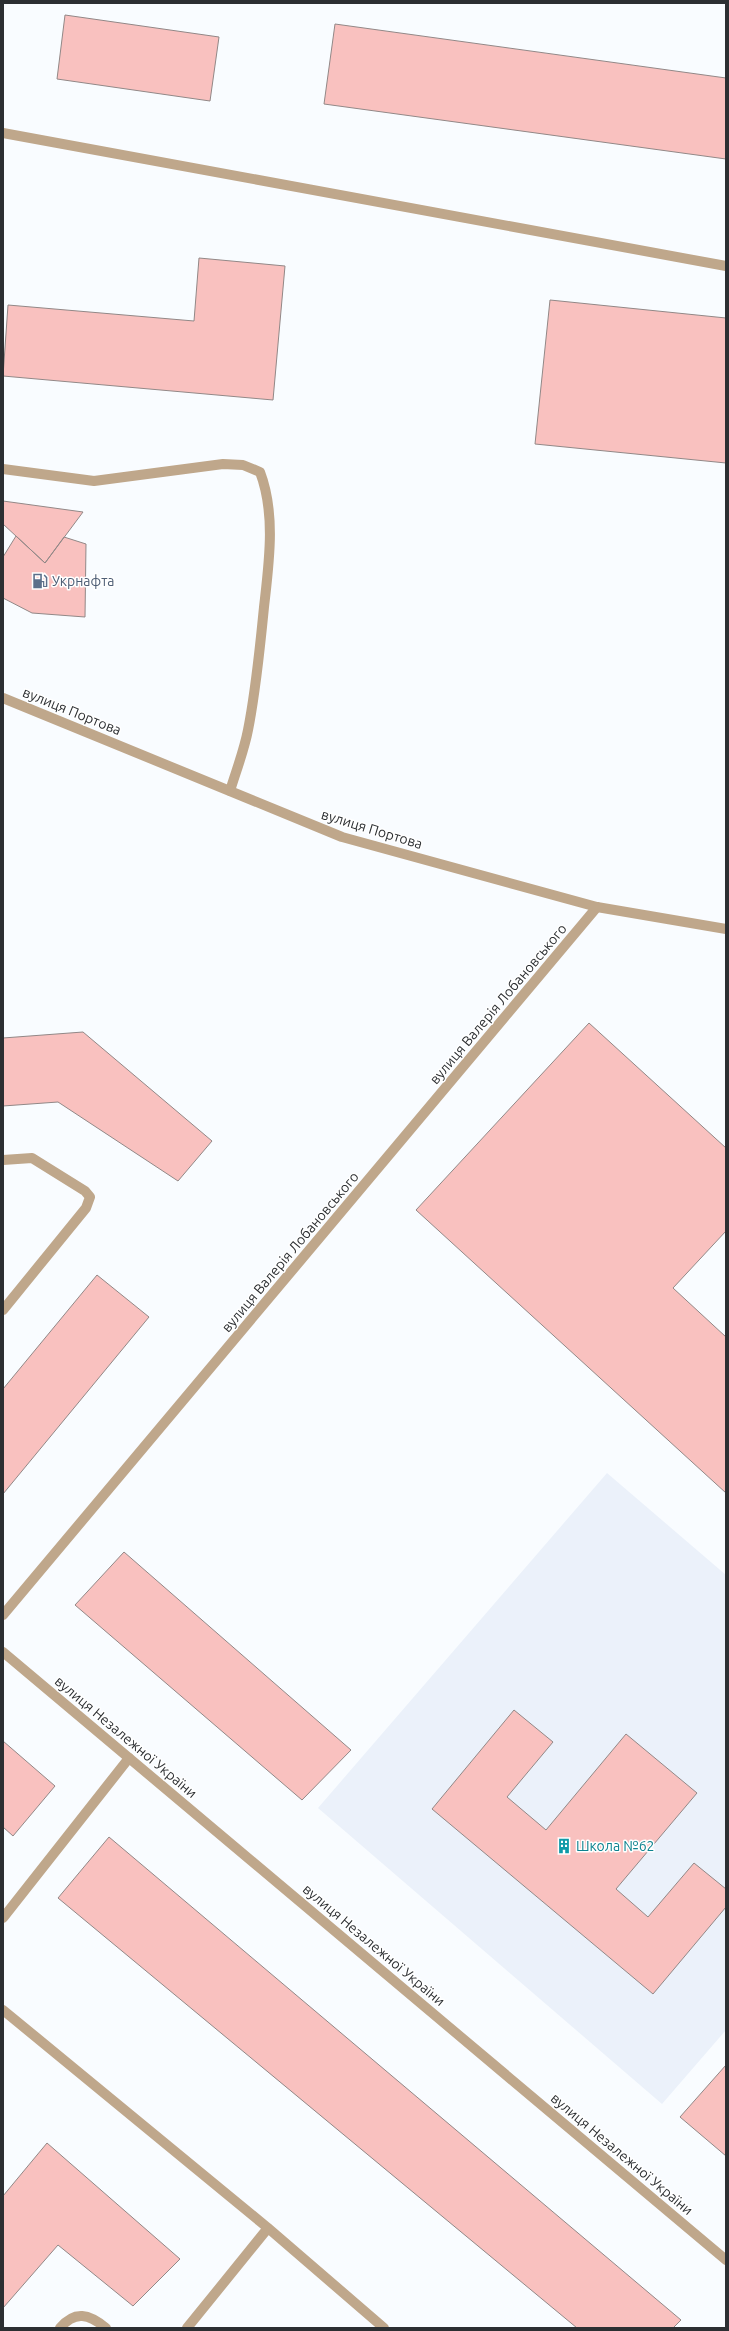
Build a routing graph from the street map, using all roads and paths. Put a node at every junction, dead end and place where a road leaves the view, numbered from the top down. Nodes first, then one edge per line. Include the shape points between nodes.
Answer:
1 (3, 133) edge
2 (726, 266) edge
3 (3, 469) edge
4 (3, 698) edge
5 (230, 791) junction
6 (598, 908) junction
7 (726, 929) edge
8 (3, 1160) edge
9 (3, 1310) edge
10 (3, 1615) edge
11 (3, 1652) edge
12 (129, 1758) junction
13 (3, 1918) edge
14 (3, 2010) edge
15 (268, 2228) junction
16 (726, 2260) edge
17 (60, 2328) edge
18 (106, 2328) edge
19 (187, 2328) edge
20 (384, 2328) edge

1 - 2 street
3 - 5 street via 94,481 222,464 243,464 260,472 267,489 270,509 262,638 248,732
4 - 5 street, вулиця Портова
5 - 6 street, вулиця Портова via 342,837
6 - 7 street, вулиця Портова
6 - 10 street, вулиця Валерія Лобановського
8 - 9 street via 32,1158 90,1197 86,1208
11 - 12 street, вулиця Незалежної України
12 - 13 street
12 - 16 street, вулиця Незалежної України
14 - 15 street
15 - 19 street
15 - 20 street
17 - 18 street via 72,2317 82,2316 96,2320

